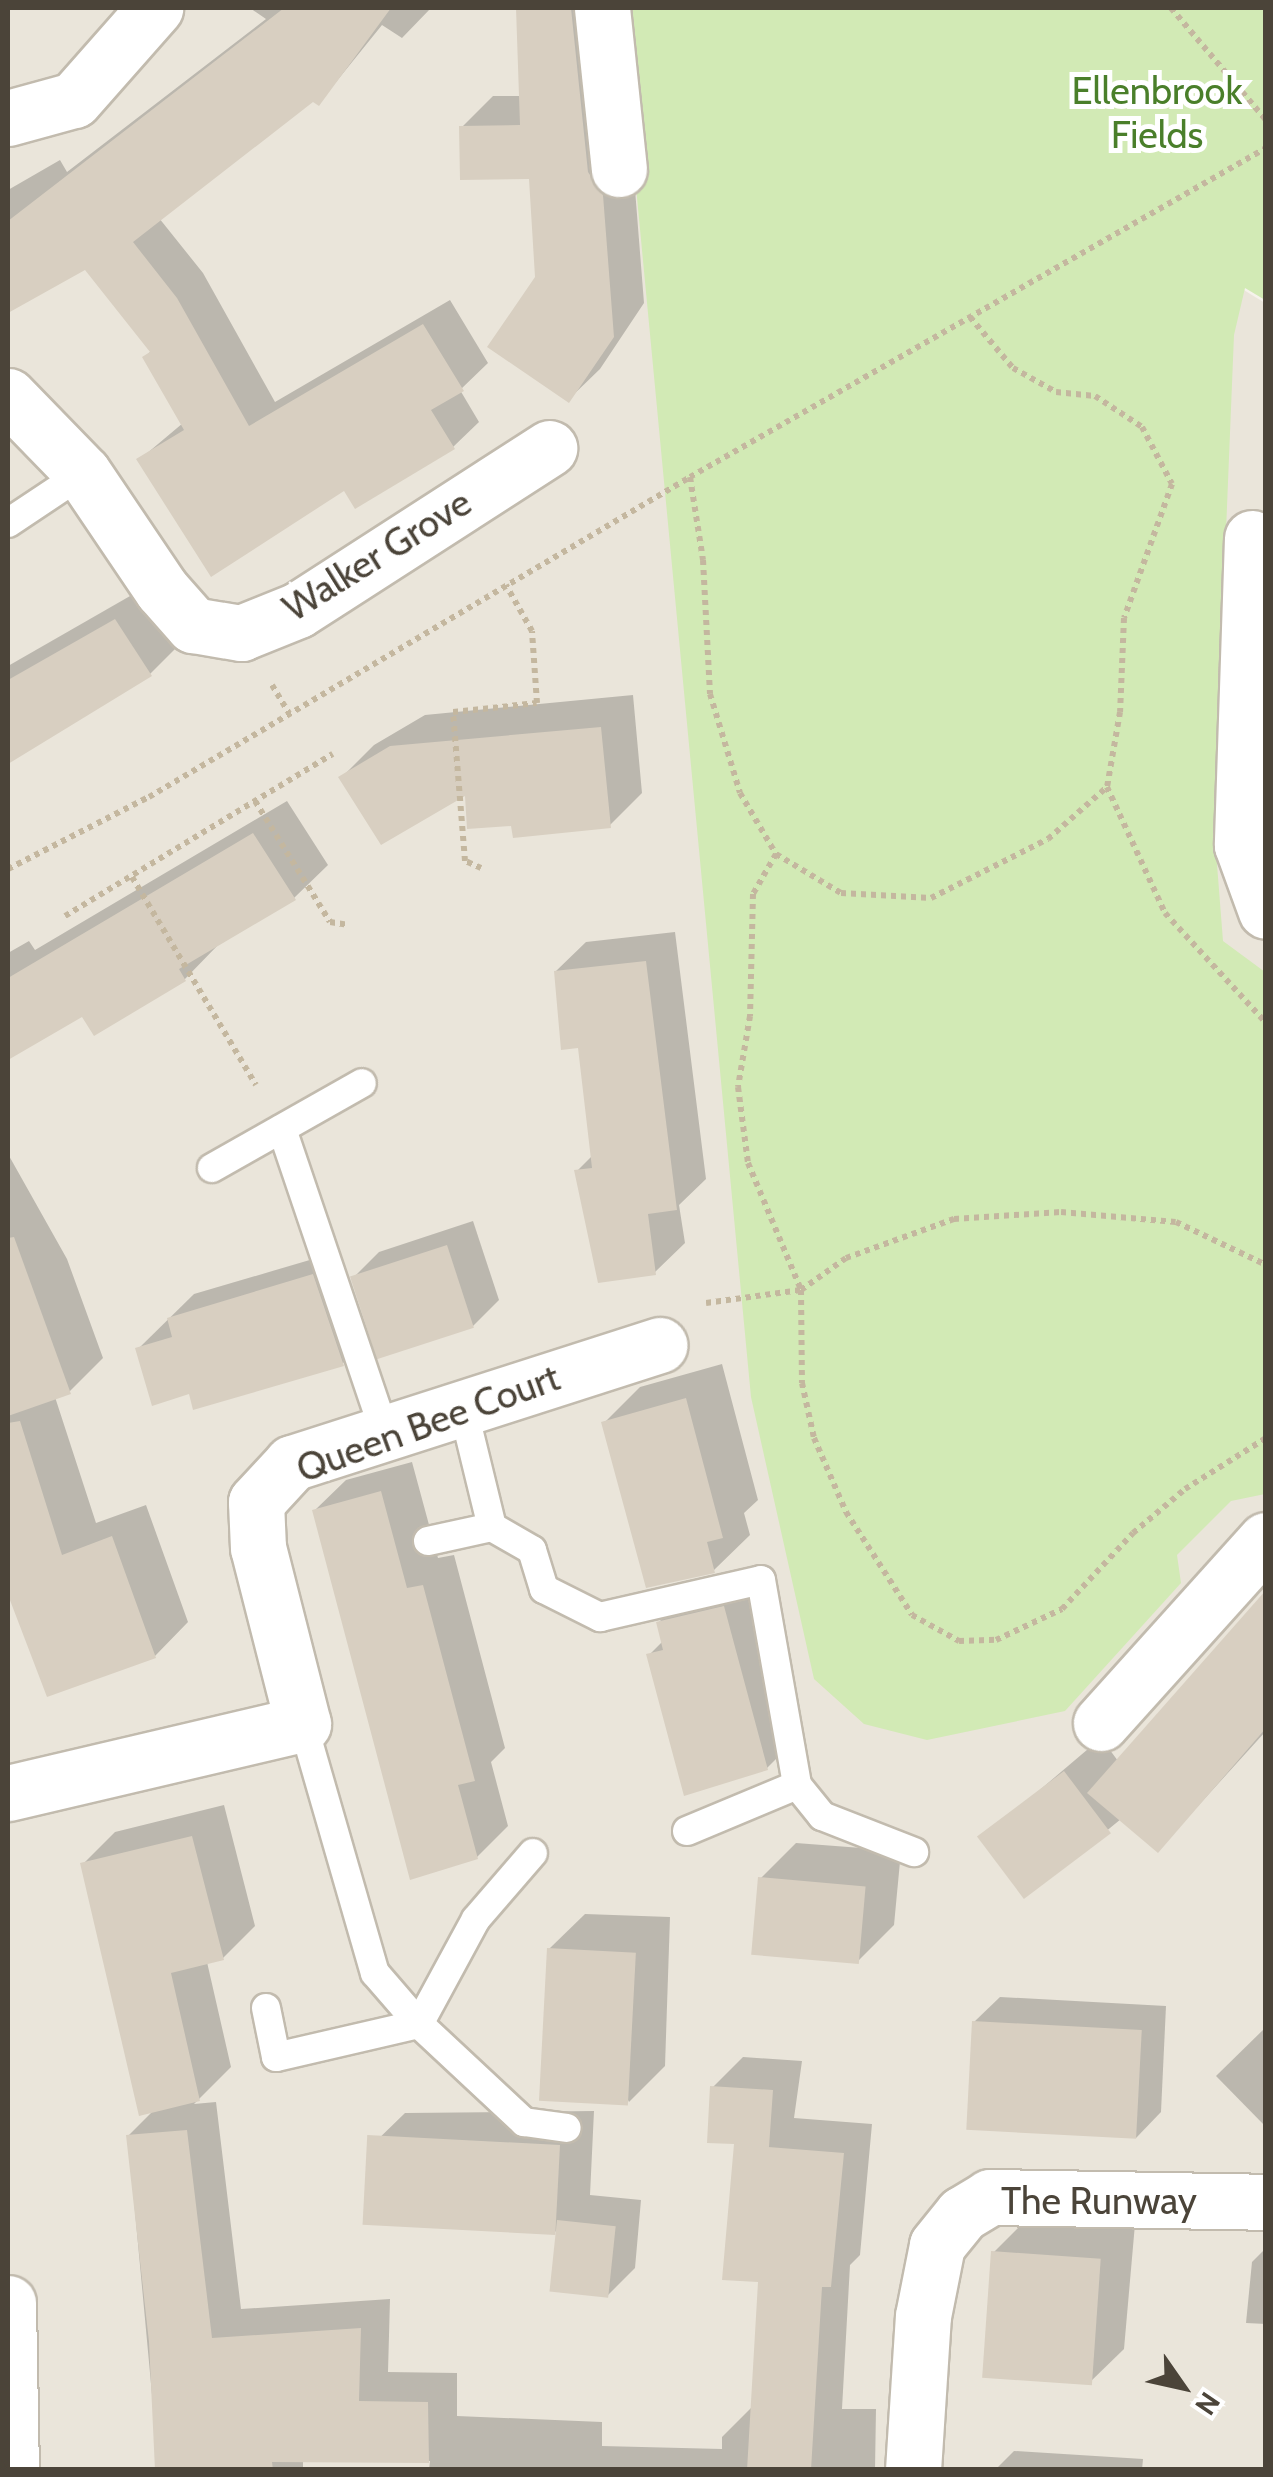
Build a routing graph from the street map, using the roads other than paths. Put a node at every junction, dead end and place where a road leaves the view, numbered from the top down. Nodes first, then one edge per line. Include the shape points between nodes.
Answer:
1 (155, 8) edge
2 (602, 8) edge
3 (8, 118) edge
4 (619, 168) dead end
5 (8, 396) edge
6 (548, 448) dead end
7 (83, 472) junction
8 (8, 523) edge
9 (1252, 538) dead end
10 (1266, 912) edge
11 (362, 1083) dead end
12 (282, 1129) junction
13 (212, 1168) dead end
14 (658, 1345) road end
15 (462, 1404) junction
16 (384, 1431) junction
17 (492, 1526) junction
18 (1266, 1540) edge
19 (428, 1541) dead end
20 (1100, 1723) dead end
21 (303, 1724) junction
22 (796, 1786) junction
23 (8, 1793) edge
24 (687, 1831) dead end
25 (914, 1852) dead end
26 (534, 1853) dead end
27 (266, 2008) dead end
28 (419, 2024) junction
29 (567, 2128) dead end
30 (1266, 2202) edge
31 (8, 2304) edge
32 (11, 2470) edge
33 (913, 2470) edge

1 - 3 street via 74,100
2 - 4 street
5 - 7 street, Walker Grove
6 - 7 street, Walker Grove via 298,610 240,633 193,625
7 - 8 lane
9 - 10 street via 1242,845
11 - 12 lane
12 - 13 lane
12 - 16 lane
14 - 15 street, Queen Bee Court
15 - 16 street, Queen Bee Court
15 - 17 lane
16 - 21 street, Queen Bee Court via 292,1463 256,1502 258,1548
17 - 19 lane
17 - 22 lane via 532,1550 544,1589 600,1617 761,1580
18 - 20 street
21 - 23 street
21 - 28 lane via 375,1973
22 - 24 lane
22 - 25 lane via 822,1816
26 - 28 lane via 476,1919
27 - 28 lane via 276,2057
28 - 29 lane via 524,2122
30 - 33 street, The Runway via 990,2197 962,2214 937,2246 922,2316
31 - 32 street

